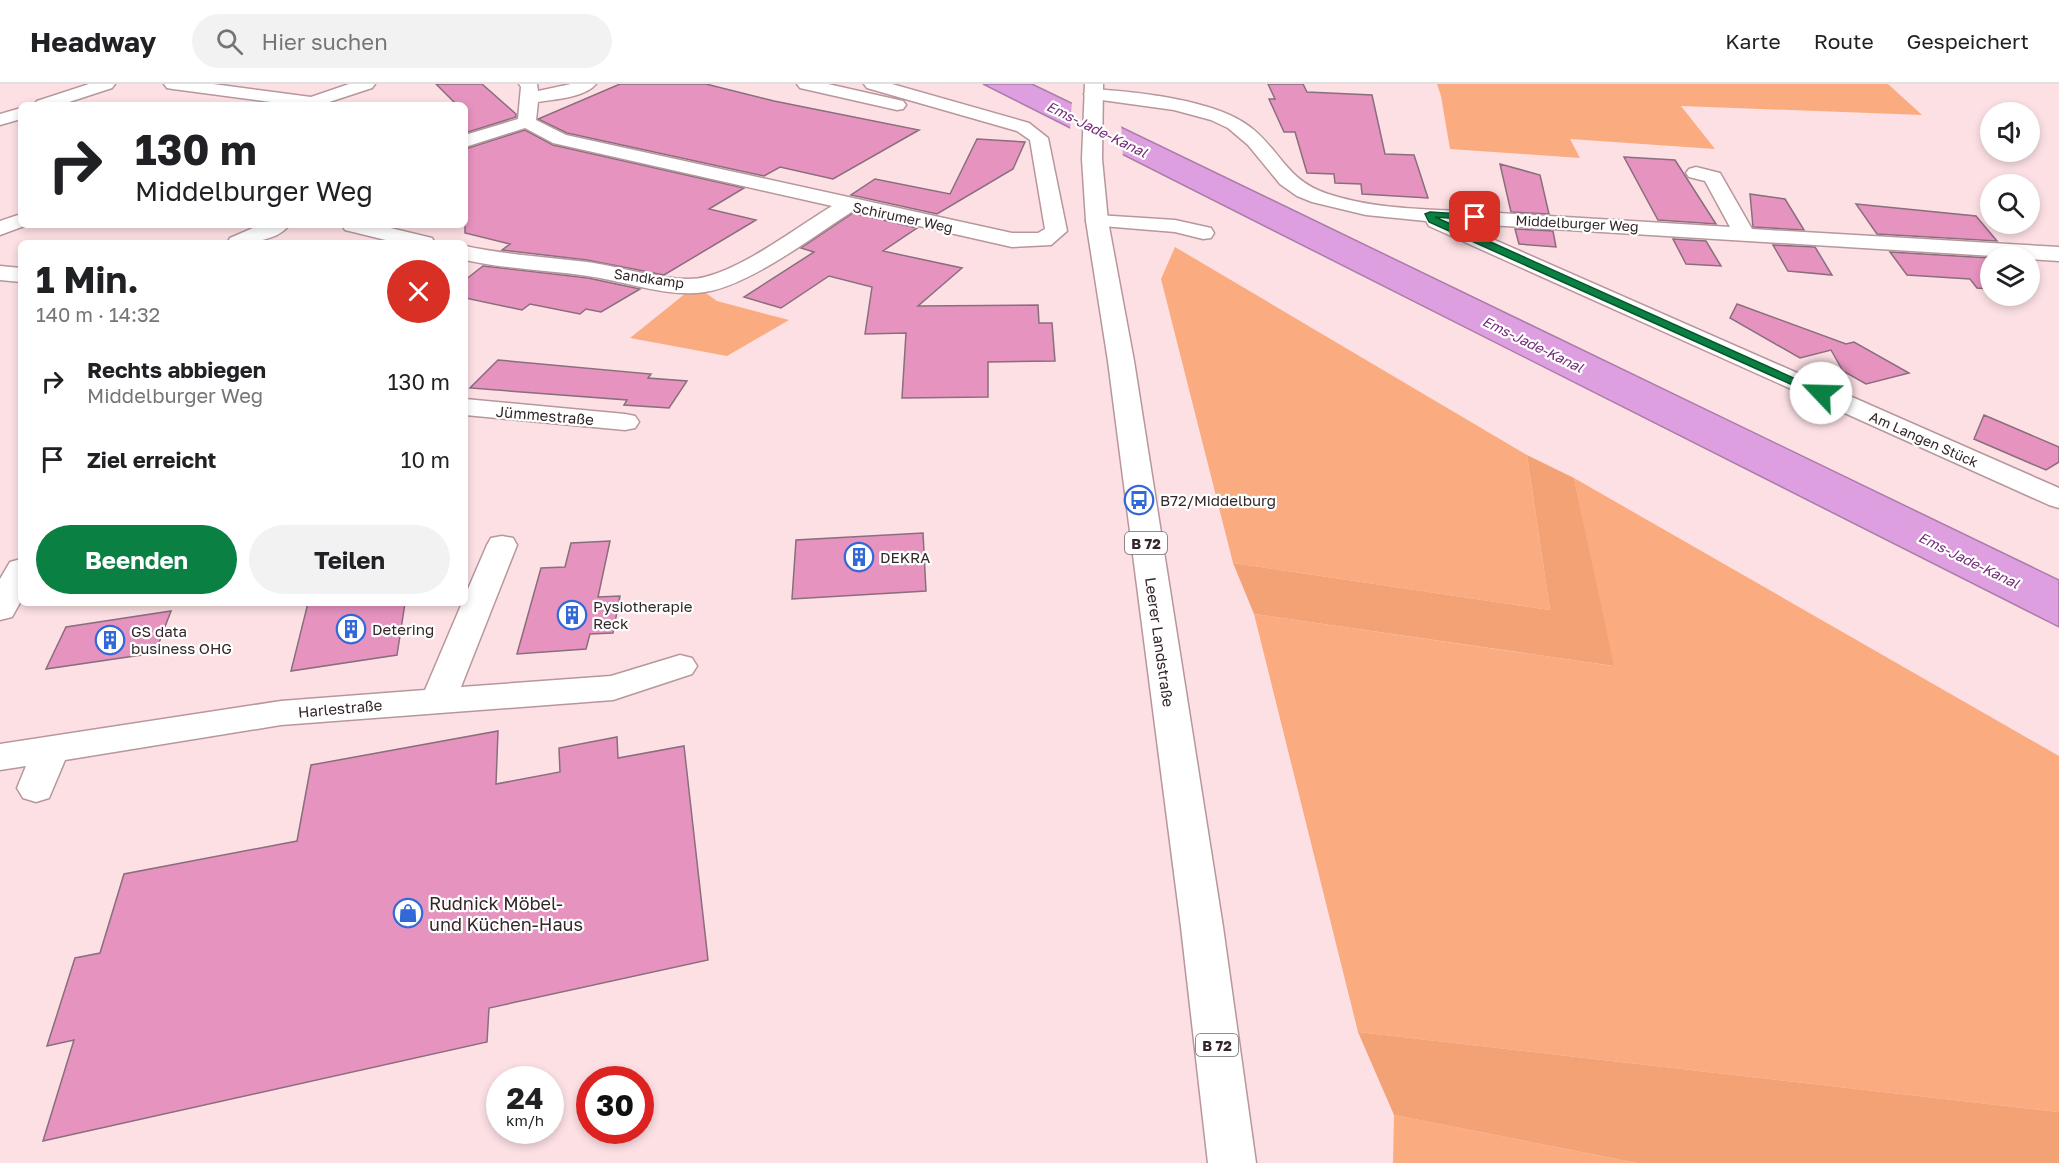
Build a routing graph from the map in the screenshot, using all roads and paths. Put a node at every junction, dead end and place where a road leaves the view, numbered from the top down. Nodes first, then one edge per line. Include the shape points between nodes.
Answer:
1 (106, 84) edge
2 (173, 84) edge
3 (366, 84) edge
4 (588, 84) edge
5 (806, 84) edge
6 (873, 84) edge
7 (528, 91) edge
8 (1093, 92) edge
9 (52, 102) edge
10 (301, 102) edge
11 (311, 102) edge
12 (899, 106) dead end
13 (18, 114) edge
14 (0, 120) edge
15 (527, 122) junction
16 (468, 140) edge
17 (1696, 174) dead end
18 (848, 205) junction
19 (1430, 214) junction
20 (1097, 220) junction
21 (18, 221) edge
22 (271, 228) edge
23 (365, 228) edge
24 (0, 229) edge
25 (1203, 232) dead end
26 (1744, 233) junction
27 (245, 240) edge
28 (412, 240) edge
29 (468, 254) edge
30 (2059, 254) edge
31 (0, 273) edge
32 (18, 275) edge
33 (468, 407) edge
34 (626, 422) dead end
35 (2059, 499) edge
36 (502, 545) dead end
37 (18, 575) edge
38 (0, 610) edge
39 (680, 666) dead end
40 (438, 700) junction
41 (51, 749) junction
42 (0, 757) edge
43 (36, 788) dead end
44 (1232, 1163) edge

1 - 9 street
2 - 10 street
3 - 11 street
4 - 7 street via 568,91
5 - 12 street
6 - 18 street, Schirumer Weg via 1023,127 1039,138 1056,231 1044,240 1022,242
7 - 15 street
8 - 19 street, Middelburger Weg via 1163,103 1230,123 1245,131 1287,182 1325,200
8 - 20 street, Leerer Landstraße / B 72 via 1092,159
13 - 14 street
15 - 16 street
15 - 18 street, Schirumer Weg via 560,139
17 - 26 street via 1713,177
18 - 29 street, Sandkamp via 737,274 704,285 678,285
19 - 26 street, Middelburger Weg
19 - 35 street, Am Langen Stück via 1432,220
20 - 25 street
20 - 44 street, Leerer Landstraße / B 72 via 1121,361
21 - 24 street
22 - 27 street
23 - 28 street
26 - 30 street, Middelburger Weg
31 - 32 street
33 - 34 street, Jümmestraße
36 - 40 street
37 - 38 street
39 - 40 street, Harlestraße via 613,688
40 - 41 street, Harlestraße via 281,713
41 - 42 street, Harlestraße
41 - 43 street

